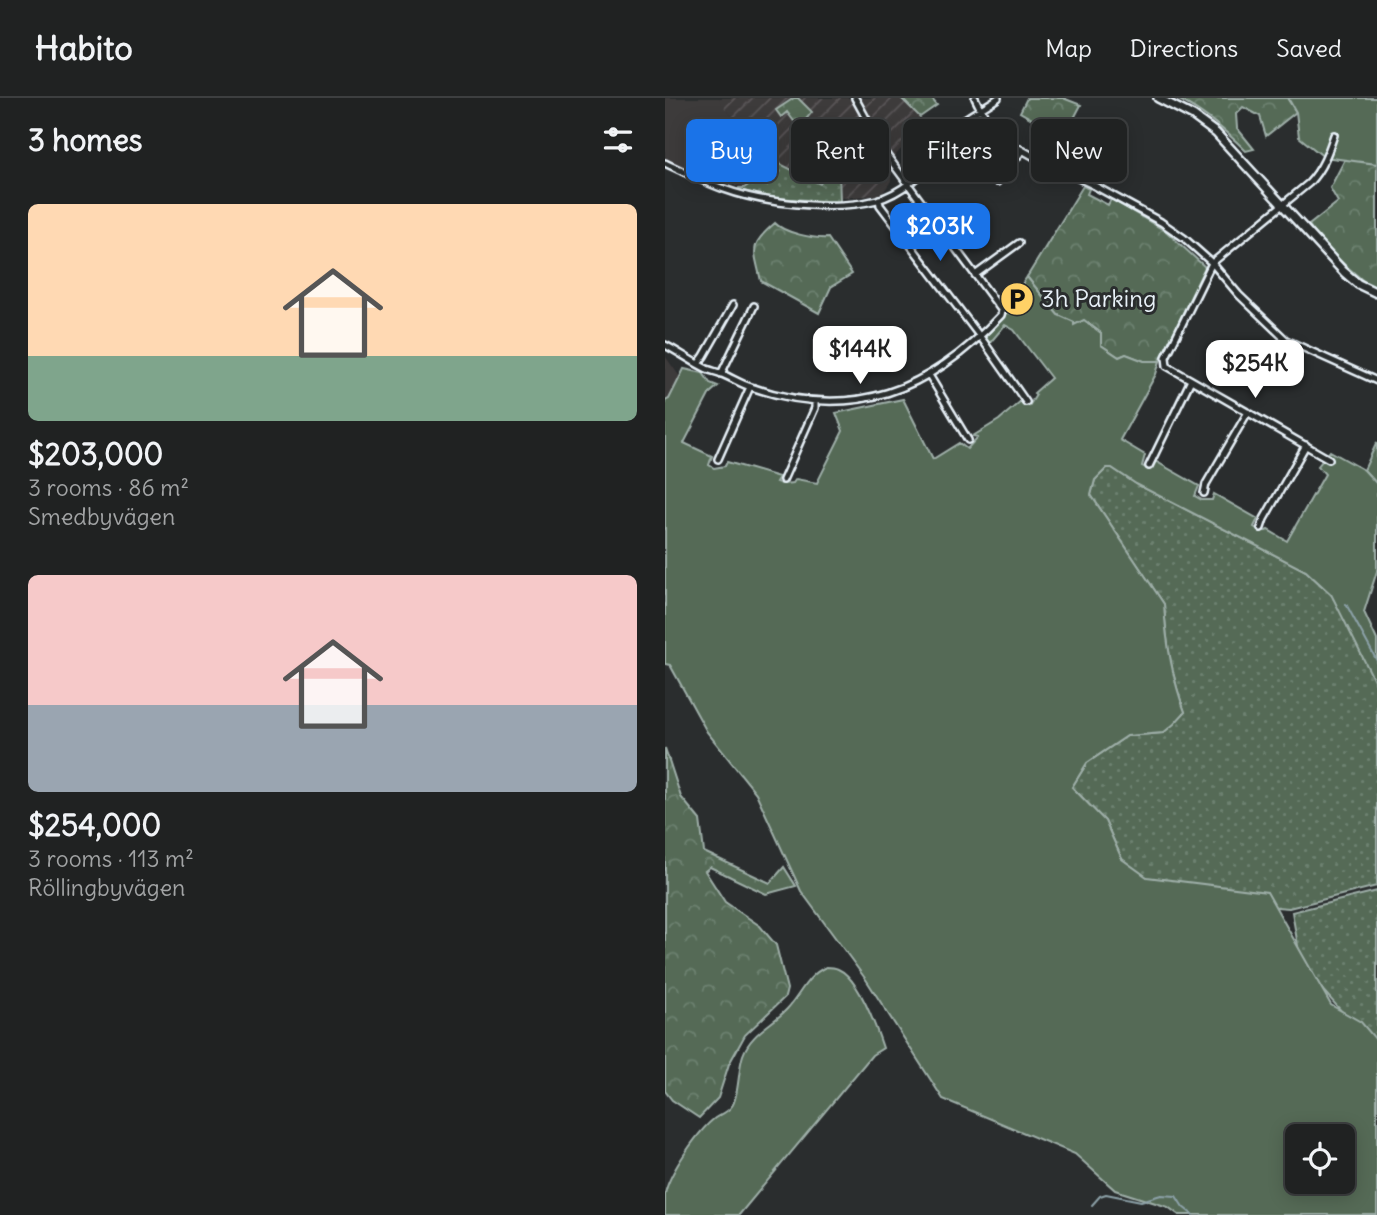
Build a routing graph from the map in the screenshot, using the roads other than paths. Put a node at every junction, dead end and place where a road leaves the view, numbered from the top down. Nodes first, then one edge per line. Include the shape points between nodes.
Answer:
1 (855, 98) edge
2 (975, 98) edge
3 (998, 98) edge
4 (1158, 98) edge
5 (981, 110) junction
6 (1334, 135) dead end
7 (1021, 150) junction
8 (1017, 155) edge
9 (665, 163) edge
10 (908, 185) junction
11 (879, 199) junction
12 (1282, 206) junction
13 (1019, 243) dead end
14 (1212, 263) junction
15 (975, 275) junction
16 (1377, 293) edge
17 (733, 306) dead end
18 (754, 306) dead end
19 (980, 337) junction
20 (665, 345) edge
21 (698, 364) junction
22 (721, 373) junction
23 (929, 375) junction
24 (1191, 380) junction
25 (1377, 381) edge
26 (750, 387) junction
27 (815, 401) junction
28 (1026, 402) dead end
29 (1248, 411) junction
30 (968, 440) dead end
31 (1306, 445) junction
32 (718, 459) dead end
33 (1329, 459) dead end
34 (1149, 466) dead end
35 (783, 480) dead end
36 (1204, 493) dead end
37 (1261, 528) dead end

1 - 10 street
2 - 5 street
3 - 5 street
4 - 12 street via 1216,133
5 - 7 street via 994,129
5 - 10 street via 947,135 932,160
6 - 12 street via 1316,175
7 - 8 street
7 - 14 street via 1161,222
9 - 11 street via 751,197 836,205
10 - 11 street
10 - 15 street
11 - 19 street
12 - 14 street
12 - 16 street via 1344,272
13 - 15 street
14 - 24 street via 1166,356 1167,366
14 - 25 street via 1286,340
15 - 19 street via 1002,311
17 - 21 street
18 - 22 street
19 - 23 street
19 - 28 street
20 - 21 street
21 - 22 street
22 - 26 street
23 - 27 street via 867,398
23 - 30 street
24 - 29 street
24 - 34 street
26 - 27 street
26 - 32 street
27 - 35 street
29 - 31 street
29 - 36 street
31 - 33 street
31 - 37 street

